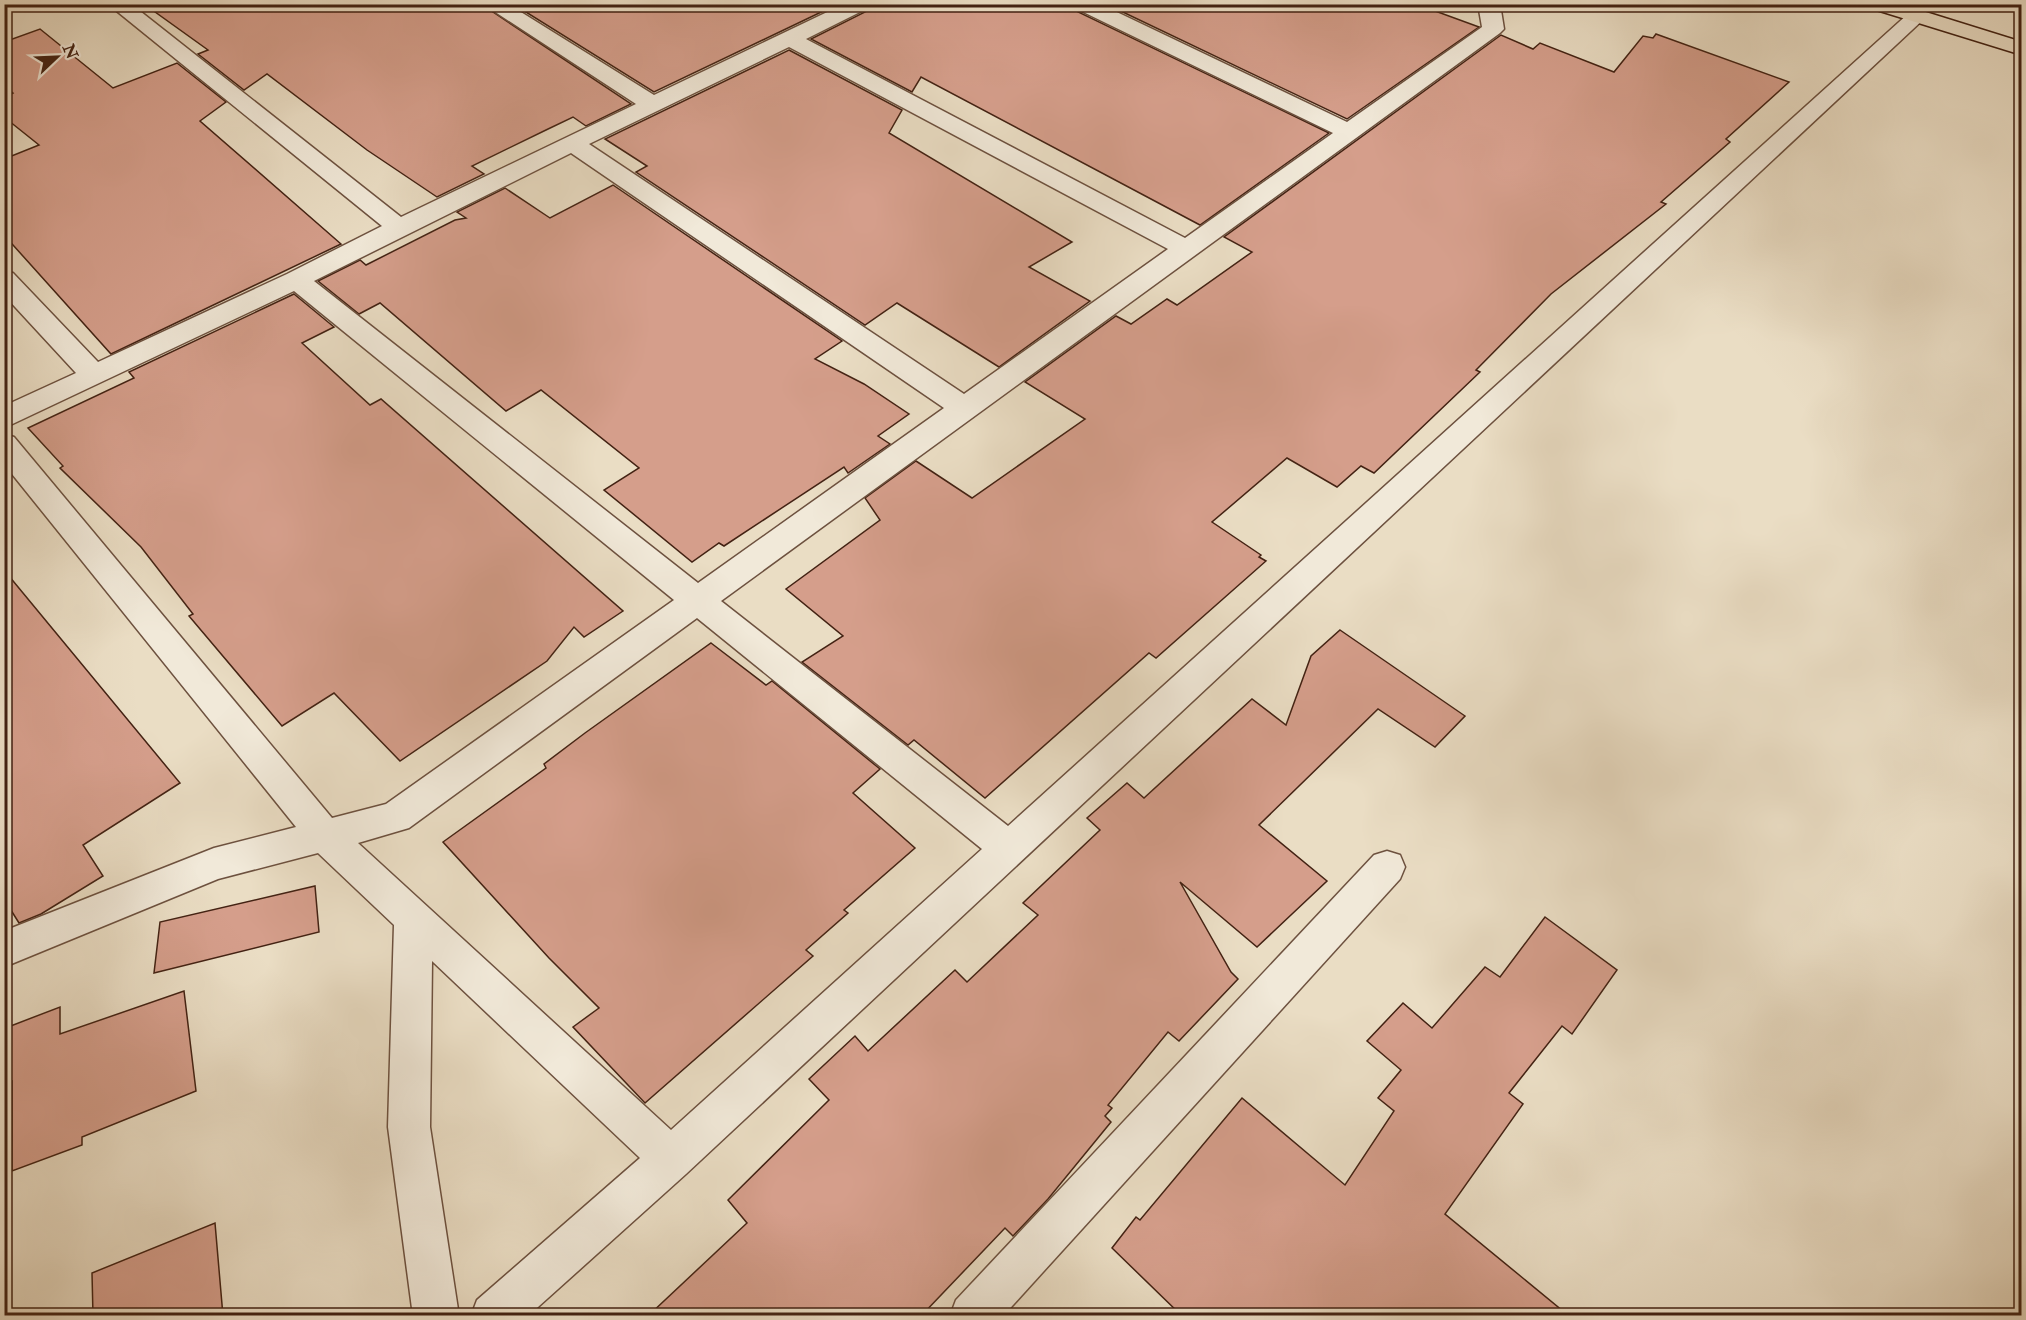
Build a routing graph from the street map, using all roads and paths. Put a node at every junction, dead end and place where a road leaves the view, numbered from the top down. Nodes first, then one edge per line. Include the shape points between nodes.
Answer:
1 (118, 4) edge
2 (493, 4) edge
3 (1082, 4) edge
4 (1488, 4) edge
5 (1876, 4) edge
6 (859, 5) edge
7 (1916, 17) junction
8 (790, 39) junction
9 (2022, 49) edge
10 (654, 105) junction
11 (1349, 132) junction
12 (573, 144) junction
13 (399, 227) junction
14 (1187, 249) junction
15 (4, 279) edge
16 (296, 280) junction
17 (94, 375) junction
18 (964, 408) junction
19 (4, 418) edge
20 (4, 444) edge
21 (698, 600) junction
22 (326, 836) junction
23 (1009, 849) junction
24 (1387, 867) dead end
25 (413, 917) junction
26 (4, 949) edge
27 (670, 1159) junction
28 (436, 1316) edge
29 (493, 1316) edge
30 (972, 1316) edge

1 - 13 street
2 - 10 street
3 - 11 street
4 - 11 street via 1492,29
5 - 7 main road
6 - 8 street
7 - 9 main road
7 - 23 street
8 - 10 street
8 - 14 street
10 - 12 street
11 - 14 street
12 - 13 street
12 - 18 street
13 - 16 street
14 - 18 street
15 - 17 street
16 - 17 street
16 - 21 street
17 - 19 street
18 - 21 street
20 - 22 street
21 - 22 street via 396,817
21 - 23 street
22 - 25 street
22 - 26 street via 214,864
23 - 27 street
24 - 30 street
25 - 27 street
25 - 28 street via 409,1127
27 - 29 street

